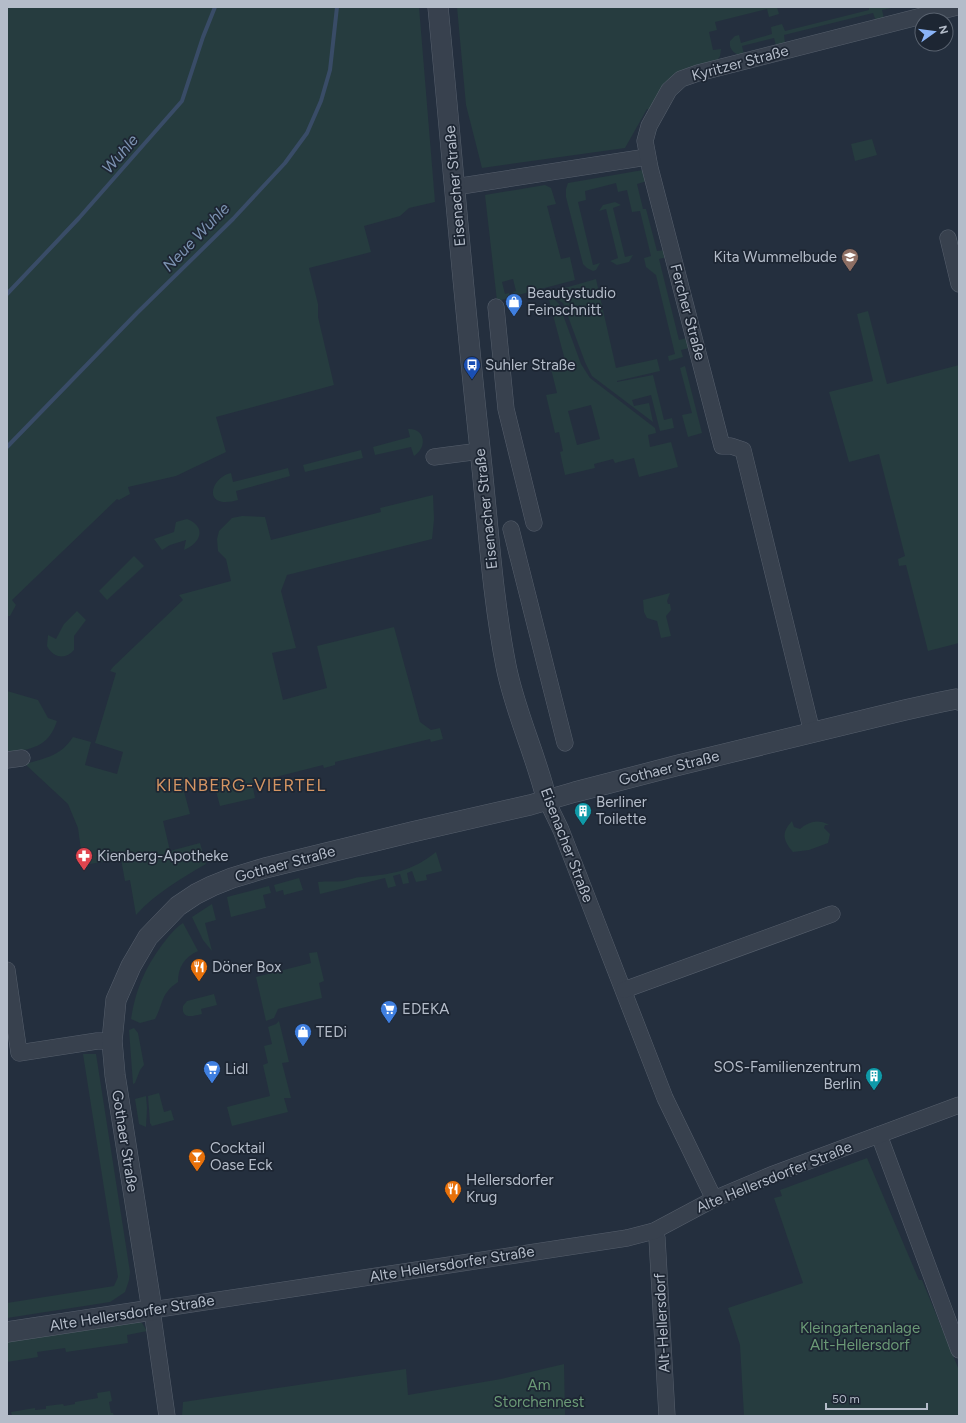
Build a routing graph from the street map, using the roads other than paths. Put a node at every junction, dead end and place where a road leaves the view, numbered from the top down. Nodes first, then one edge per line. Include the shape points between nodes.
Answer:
1 (438, 7) edge
2 (957, 7) edge
3 (647, 157) junction
4 (455, 187) junction
5 (948, 238) dead end
6 (959, 284) edge
7 (496, 307) dead end
8 (480, 451) junction
9 (434, 457) dead end
10 (534, 523) dead end
11 (511, 529) dead end
12 (959, 700) edge
13 (812, 732) junction
14 (565, 743) dead end
15 (547, 801) junction
16 (832, 914) dead end
17 (7, 970) edge
18 (624, 990) junction
19 (112, 1041) junction
20 (959, 1105) edge
21 (880, 1135) junction
22 (714, 1199) junction
23 (654, 1231) junction
24 (152, 1310) junction
25 (7, 1332) edge
26 (959, 1350) edge
27 (167, 1416) edge
28 (667, 1416) edge

1 - 4 street, Eisenacher Straße
2 - 3 street, Kyritzer Straße via 681,79 669,90 649,126 645,141
3 - 4 street
3 - 13 street, Fercher Straße via 722,446 742,450
4 - 8 street, Eisenacher Straße
5 - 6 street
7 - 10 street via 506,409
8 - 9 street
8 - 15 street, Eisenacher Straße via 506,668
11 - 14 street, Eisenacher Straße
12 - 13 street, Gothaer Straße
13 - 15 street, Gothaer Straße via 631,777
15 - 18 street, Eisenacher Straße via 561,830
15 - 19 street, Gothaer Straße via 265,868 232,878 196,894 178,906 148,936 116,1000
16 - 18 street
17 - 19 street via 19,1053
18 - 22 street, Eisenacher Straße via 666,1098
19 - 24 street, Gothaer Straße via 115,1075
20 - 21 street, Alte Hellersdorfer Straße
21 - 22 street, Alte Hellersdorfer Straße
21 - 26 street
22 - 23 street, Alte Hellersdorfer Straße
23 - 24 street, Alte Hellersdorfer Straße via 627,1238
23 - 28 street, Alt-Hellersdorf via 657,1238
24 - 25 street, Alte Hellersdorfer Straße
24 - 27 street

